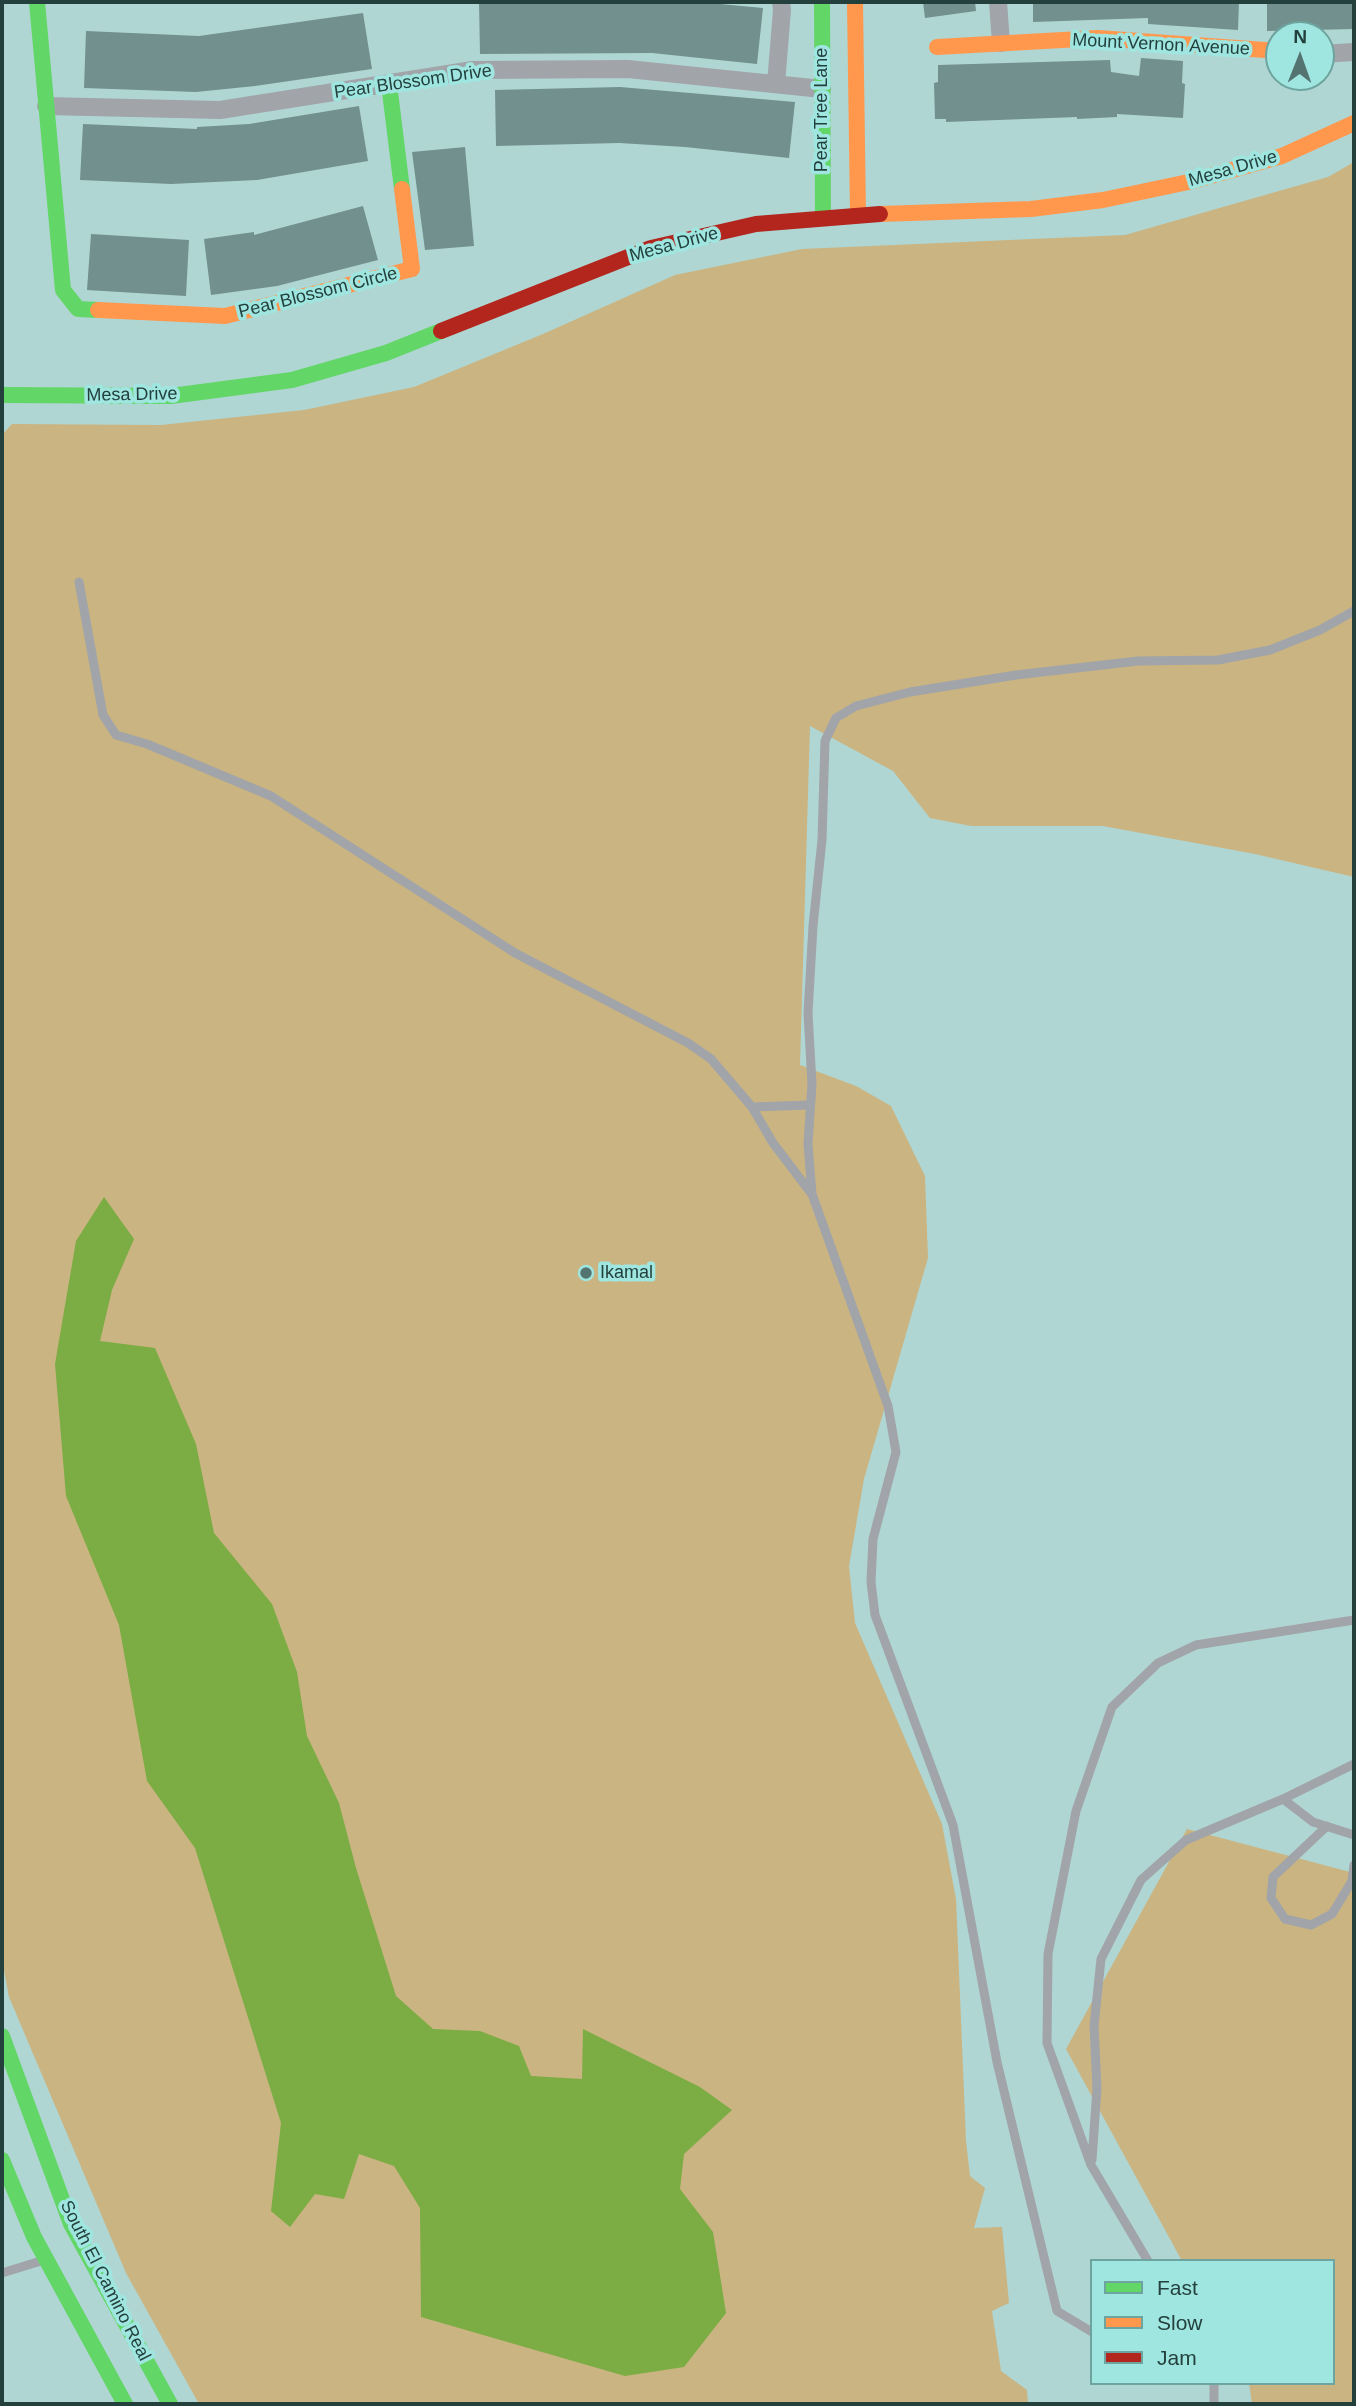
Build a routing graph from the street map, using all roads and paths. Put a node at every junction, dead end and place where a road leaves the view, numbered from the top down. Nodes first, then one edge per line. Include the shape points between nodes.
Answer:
1 (37, 2) edge
2 (781, 2) edge
3 (822, 2) edge
4 (855, 2) edge
5 (998, 2) edge
6 (1001, 43) junction
7 (937, 47) dead end
8 (1265, 50) edge
9 (1354, 52) edge
10 (1335, 53) edge
11 (389, 84) junction
12 (776, 84) junction
13 (834, 96) junction
14 (46, 106) junction
15 (1354, 123) edge
16 (857, 152) junction
17 (858, 215) junction
18 (823, 217) junction
19 (2, 395) edge
20 (79, 582) dead end
21 (1354, 611) edge
22 (810, 1105) junction
23 (752, 1107) junction
24 (812, 1194) junction
25 (1354, 1620) edge
26 (1354, 1764) edge
27 (1283, 1799) junction
28 (1327, 1826) junction
29 (1354, 1835) edge
30 (1354, 1865) edge
31 (2, 2036) edge
32 (2, 2160) edge
33 (1091, 2165) junction
34 (45, 2259) junction
35 (1147, 2259) edge
36 (2, 2273) edge
37 (1090, 2331) edge
38 (1214, 2385) edge
39 (125, 2404) edge
40 (170, 2404) edge
41 (1214, 2404) edge

1 - 14 main road
2 - 12 street
3 - 13 main road, Pear Tree Lane
4 - 16 main road, Pear Tree Lane
5 - 6 street
6 - 7 main road, Mount Vernon Avenue
6 - 8 main road, Mount Vernon Avenue via 1098,38
9 - 10 street
11 - 12 street, Pear Blossom Drive via 473,70 628,69
11 - 14 street, Pear Blossom Drive via 220,110
11 - 14 main road, Pear Blossom Circle via 412,269 225,316 79,309 63,290
12 - 13 street, Pear Blossom Drive
13 - 16 main road
13 - 18 main road, Pear Tree Lane
15 - 17 main road, Mesa Drive via 1282,156 1103,200 1031,209
16 - 17 main road, Pear Tree Lane
17 - 18 main road, Mesa Drive
18 - 19 main road, Mesa Drive via 756,224 651,248 387,353 292,380 171,396
20 - 23 lane via 103,715 116,735 271,796 515,953 688,1043 711,1059
21 - 22 lane via 1270,650 1218,660 1138,661 910,692 856,705 836,718 825,741 808,1013
22 - 23 lane
22 - 24 lane
23 - 24 lane
24 - 37 lane via 888,1406 895,1452 873,1539 875,1615 953,1825 997,2062 1057,2311
25 - 33 lane via 1196,1646 1158,1663 1112,1707 1076,1811 1048,1954 1047,2043
26 - 27 lane
27 - 28 lane via 1313,1822
27 - 33 lane via 1186,1840 1141,1880 1125,1910 1101,1959 1094,2026 1097,2088
28 - 29 lane
28 - 30 lane via 1273,1877 1271,1898 1285,1919 1311,1925 1332,1914 1352,1881
31 - 40 main road, South El Camino Real via 71,2224
32 - 34 main road
33 - 35 lane
34 - 36 lane
34 - 39 main road
38 - 41 lane

